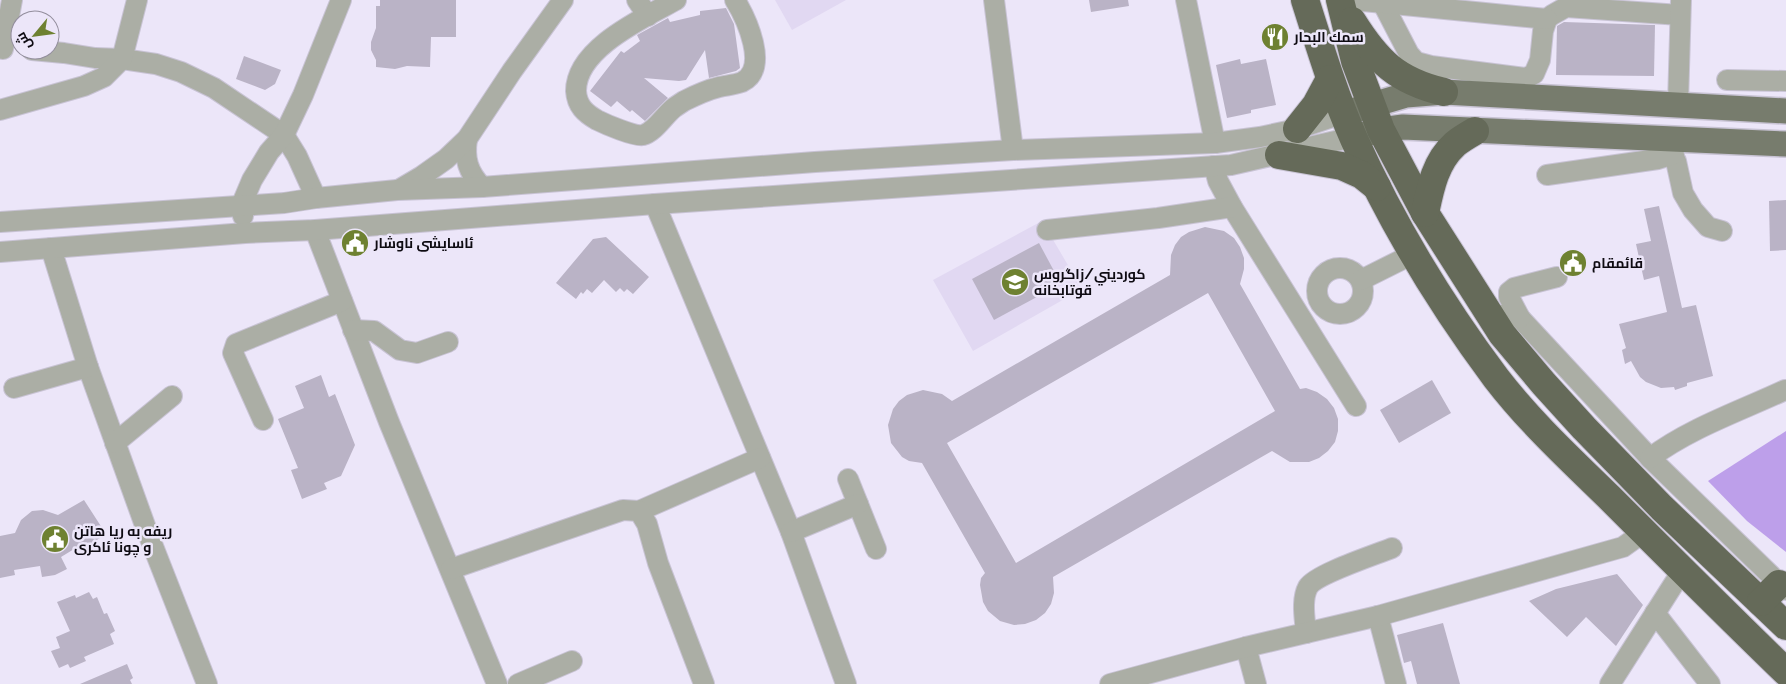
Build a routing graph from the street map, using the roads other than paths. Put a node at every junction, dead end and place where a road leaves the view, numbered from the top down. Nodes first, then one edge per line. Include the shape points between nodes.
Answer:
1 (12, 0) edge
2 (137, 0) edge
3 (341, 0) edge
4 (563, 0) edge
5 (676, 0) edge
6 (735, 0) edge
7 (994, 0) edge
8 (1186, 0) edge
9 (1305, 0) edge
10 (1341, 2) edge
11 (1382, 2) junction
12 (642, 8) edge
13 (1681, 8) edge
14 (1548, 20) junction
15 (8, 49) edge
16 (60, 53) edge
17 (122, 59) junction
18 (1330, 79) junction
19 (1727, 80) dead end
20 (1786, 81) edge
21 (1444, 92) junction
22 (1678, 104) junction
23 (0, 110) edge
24 (1757, 110) junction
25 (1786, 111) edge
26 (1376, 118) junction
27 (1349, 125) junction
28 (1297, 129) junction
29 (1475, 131) junction
30 (284, 136) junction
31 (467, 139) junction
32 (1215, 143) junction
33 (1756, 143) junction
34 (1786, 144) edge
35 (1013, 150) junction
36 (1279, 155) junction
37 (815, 162) junction
38 (1216, 174) junction
39 (1546, 176) dead end
40 (482, 187) junction
41 (1377, 187) junction
42 (397, 190) junction
43 (816, 194) junction
44 (316, 198) junction
45 (655, 204) junction
46 (241, 206) junction
47 (1232, 206) junction
48 (1209, 210) junction
49 (1425, 213) junction
50 (0, 222) edge
51 (315, 230) junction
52 (1047, 230) dead end
53 (1722, 231) dead end
54 (245, 233) junction
55 (51, 248) junction
56 (0, 252) edge
57 (1413, 254) junction
58 (1557, 277) dead end
59 (1360, 280) junction
60 (342, 301) junction
61 (1320, 303) junction
62 (1299, 315) junction
63 (1492, 318) junction
64 (1520, 318) junction
65 (353, 330) junction
66 (448, 342) dead end
67 (88, 367) junction
68 (14, 388) dead end
69 (1785, 390) edge
70 (172, 396) dead end
71 (1356, 406) dead end
72 (263, 420) dead end
73 (115, 443) junction
74 (760, 458) junction
75 (1650, 458) junction
76 (848, 479) dead end
77 (858, 504) junction
78 (638, 510) junction
79 (791, 532) junction
80 (1644, 532) junction
81 (1392, 548) dead end
82 (876, 549) dead end
83 (451, 569) junction
84 (1682, 571) junction
85 (1775, 592) edge
86 (1655, 613) junction
87 (1378, 616) junction
88 (1786, 626) edge
89 (1306, 633) junction
90 (1246, 647) junction
91 (572, 661) dead end
92 (1786, 672) edge
93 (206, 684) edge
94 (497, 684) edge
95 (518, 684) edge
96 (704, 684) edge
97 (846, 684) edge
98 (1110, 684) edge
99 (1256, 684) edge
100 (1396, 684) edge
101 (1610, 684) edge
102 (1710, 684) edge

1 - 15 street
2 - 17 street
3 - 30 street
4 - 31 street
5 - 12 street
6 - 12 street via 751,33 755,61 752,72 741,82 701,92 674,108 648,132 636,135 583,111 577,98 576,82 588,58
7 - 35 street
8 - 32 street
9 - 18 highway
10 - 11 street
10 - 21 highway via 1368,47 1385,64 1410,81
10 - 26 highway via 1355,61
11 - 14 street
11 - 14 street via 1408,54 1416,62 1514,77 1526,78 1534,74
13 - 14 street via 1566,8
13 - 22 street
16 - 17 street
17 - 23 street via 95,82
17 - 30 street via 181,72 214,88
18 - 27 highway
18 - 28 highway via 1316,105
19 - 20 street
21 - 22 main road
21 - 26 main road via 1406,95
22 - 24 main road
24 - 25 main road
24 - 33 main road
26 - 27 main road
26 - 29 main road via 1403,127
26 - 49 highway
27 - 28 street
27 - 36 street
27 - 41 highway
28 - 32 street
29 - 33 main road
29 - 49 highway via 1454,145 1440,163
30 - 44 street
30 - 46 street via 269,152
31 - 40 street via 467,165
31 - 42 street via 446,159
32 - 35 street
33 - 34 main road
35 - 37 street
36 - 38 street via 1231,165
36 - 41 highway via 1342,166 1362,175
37 - 40 street
37 - 43 street
38 - 43 street
38 - 47 street
38 - 48 street
39 - 53 street via 1675,157 1683,193 1693,210 1708,227
40 - 42 street
41 - 57 highway
42 - 44 street
43 - 45 street
44 - 46 street
45 - 51 street
45 - 74 street
46 - 50 street
46 - 54 street
47 - 48 street
47 - 62 street
48 - 52 street
49 - 63 highway
51 - 54 street
51 - 60 street
54 - 55 street
55 - 56 street
55 - 67 street
57 - 59 street
57 - 80 highway via 1497,379 1536,424
58 - 64 street via 1509,292
59 - 61 street via 1348,269 1332,269 1325,273 1317,287
59 - 61 street via 1364,294 1358,308 1352,312 1330,313
60 - 65 street
60 - 72 street via 236,344 233,353
61 - 62 street
62 - 71 street
63 - 64 street via 1511,314
63 - 85 highway via 1532,370 1662,508
64 - 75 street
65 - 66 street via 374,331 400,350 417,353
65 - 83 street via 388,422
67 - 68 street
67 - 73 street
69 - 75 street via 1692,433
70 - 73 street
73 - 93 street
74 - 78 street
74 - 79 street
75 - 85 street
76 - 77 street
77 - 79 street
77 - 82 street
78 - 83 street via 622,510
78 - 96 street via 647,524 658,563
79 - 97 street
80 - 84 highway
80 - 87 street via 1623,547
81 - 89 street via 1318,578 1304,599
83 - 94 street
84 - 86 street
84 - 92 highway
85 - 88 highway
86 - 101 street
86 - 102 street
87 - 89 street
87 - 100 street
89 - 90 street
90 - 98 street
90 - 99 street
91 - 95 street

